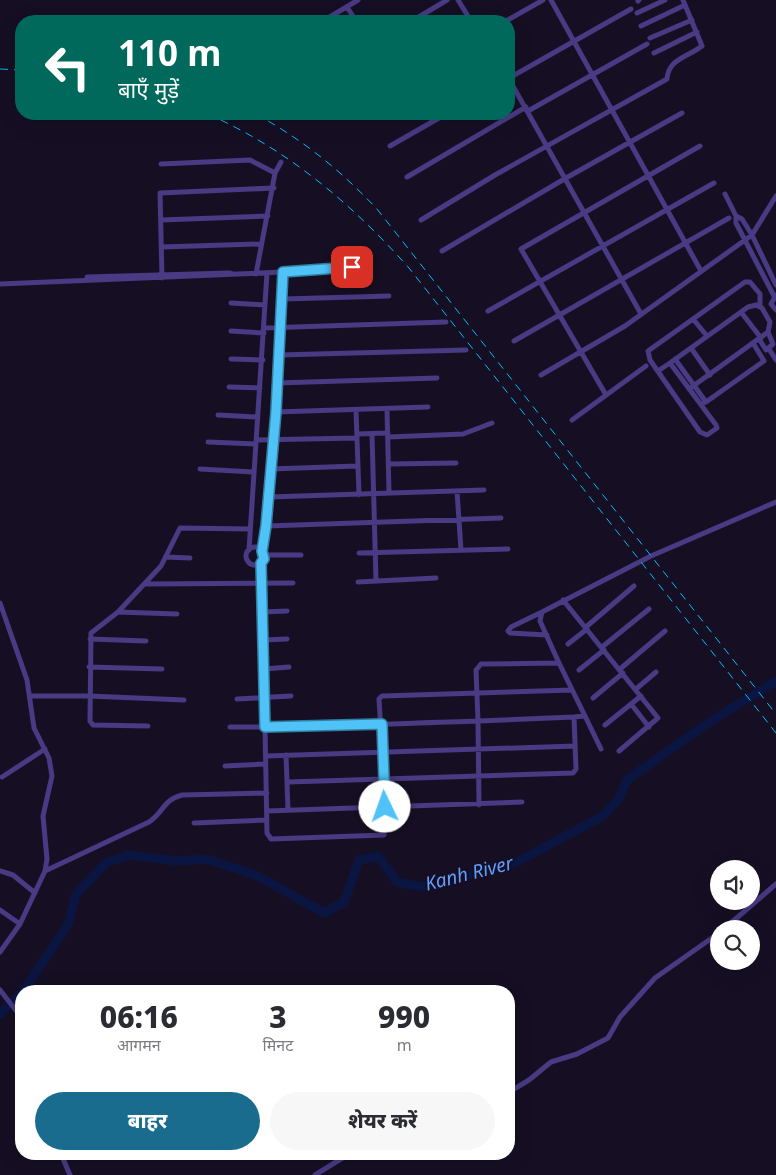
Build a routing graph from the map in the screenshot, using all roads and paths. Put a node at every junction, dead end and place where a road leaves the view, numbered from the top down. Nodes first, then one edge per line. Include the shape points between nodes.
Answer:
1 (358, 0) edge
2 (447, 0) edge
3 (458, 0) edge
4 (543, 0) edge
5 (551, 0) edge
6 (665, 0) edge
7 (684, 3) edge
8 (347, 7) junction
9 (631, 9) dead end
10 (637, 13) dead end
11 (333, 15) edge
12 (352, 15) edge
13 (422, 15) edge
14 (467, 15) edge
15 (515, 16) edge
16 (692, 20) junction
17 (641, 26) dead end
18 (697, 32) junction
19 (650, 38) dead end
20 (574, 41) junction
21 (647, 44) dead end
22 (654, 52) dead end
23 (593, 74) junction
24 (515, 75) edge
25 (515, 89) edge
26 (527, 109) junction
27 (612, 109) junction
28 (682, 114) dead end
29 (515, 116) edge
30 (436, 120) edge
31 (508, 120) edge
32 (630, 142) junction
33 (548, 145) junction
34 (390, 146) dead end
35 (700, 146) dead end
36 (281, 162) dead end
37 (161, 164) dead end
38 (275, 173) junction
39 (648, 176) junction
40 (408, 177) dead end
41 (566, 178) junction
42 (714, 183) dead end
43 (274, 188) junction
44 (725, 194) dead end
45 (776, 196) edge
46 (667, 210) junction
47 (584, 212) junction
48 (268, 216) junction
49 (736, 216) junction
50 (730, 218) dead end
51 (161, 220) junction
52 (421, 220) dead end
53 (752, 235) junction
54 (744, 240) junction
55 (685, 243) junction
56 (260, 244) junction
57 (603, 246) junction
58 (162, 247) junction
59 (442, 251) dead end
60 (370, 266) dead end
61 (701, 271) junction
62 (283, 272) junction
63 (267, 273) junction
64 (256, 274) junction
65 (162, 277) junction
66 (621, 279) junction
67 (540, 282) junction
68 (0, 283) edge
69 (776, 285) edge
70 (389, 296) dead end
71 (775, 296) edge
72 (283, 299) junction
73 (231, 303) dead end
74 (265, 304) junction
75 (772, 305) junction
76 (761, 307) junction
77 (488, 311) dead end
78 (776, 311) edge
79 (741, 312) junction
80 (641, 314) junction
81 (559, 315) junction
82 (693, 319) junction
83 (769, 320) junction
84 (446, 322) dead end
85 (281, 327) junction
86 (232, 330) dead end
87 (264, 330) junction
88 (768, 332) junction
89 (707, 336) junction
90 (760, 338) junction
91 (514, 341) dead end
92 (753, 343) junction
93 (691, 348) junction
94 (770, 348) junction
95 (466, 350) dead end
96 (580, 352) junction
97 (278, 354) junction
98 (776, 354) edge
99 (232, 359) dead end
100 (675, 359) junction
101 (263, 360) junction
102 (776, 360) edge
103 (670, 363) junction
104 (646, 366) dead end
105 (658, 371) junction
106 (541, 375) dead end
107 (710, 375) junction
108 (437, 378) dead end
109 (277, 383) junction
110 (230, 387) dead end
111 (260, 388) junction
112 (692, 388) junction
113 (606, 395) junction
114 (703, 403) junction
115 (428, 407) dead end
116 (387, 409) junction
117 (356, 410) junction
118 (276, 412) junction
119 (218, 415) dead end
120 (258, 417) junction
121 (572, 420) dead end
122 (492, 424) dead end
123 (372, 434) junction
124 (388, 435) junction
125 (357, 436) junction
126 (272, 441) junction
127 (208, 442) dead end
128 (256, 442) junction
129 (456, 463) dead end
130 (389, 464) junction
131 (357, 466) junction
132 (200, 469) dead end
133 (270, 470) junction
134 (253, 472) junction
135 (484, 490) dead end
136 (457, 491) junction
137 (389, 493) junction
138 (374, 494) junction
139 (358, 495) junction
140 (269, 497) junction
141 (776, 502) edge
142 (501, 518) dead end
143 (458, 520) junction
144 (374, 523) junction
145 (266, 526) junction
146 (250, 529) junction
147 (508, 549) dead end
148 (249, 550) junction
149 (461, 550) junction
150 (376, 552) junction
151 (263, 553) junction
152 (359, 553) dead end
153 (301, 555) dead end
154 (166, 557) junction
155 (190, 558) dead end
156 (261, 563) junction
157 (436, 578) dead end
158 (376, 581) junction
159 (358, 582) dead end
160 (145, 584) junction
161 (261, 584) junction
162 (293, 584) dead end
163 (634, 586) dead end
164 (563, 600) junction
165 (0, 603) edge
166 (649, 609) dead end
167 (287, 611) dead end
168 (118, 612) junction
169 (262, 612) junction
170 (542, 612) junction
171 (177, 614) dead end
172 (586, 628) junction
173 (665, 631) dead end
174 (546, 635) junction
175 (90, 639) junction
176 (287, 639) dead end
177 (146, 640) dead end
178 (263, 640) junction
179 (568, 644) dead end
180 (603, 649) junction
181 (559, 663) junction
182 (89, 667) junction
183 (289, 667) dead end
184 (162, 669) dead end
185 (264, 669) junction
186 (579, 670) dead end
187 (621, 671) junction
188 (656, 672) dead end
189 (636, 689) junction
190 (572, 690) junction
191 (478, 691) junction
192 (31, 696) junction
193 (89, 696) junction
194 (265, 696) junction
195 (291, 696) dead end
196 (641, 696) junction
197 (593, 698) dead end
198 (236, 699) dead end
199 (184, 700) dead end
200 (631, 704) junction
201 (585, 716) junction
202 (574, 717) junction
203 (478, 721) junction
204 (382, 724) junction
205 (605, 725) dead end
206 (148, 726) dead end
207 (230, 727) dead end
208 (265, 727) junction
209 (649, 727) junction
210 (575, 746) junction
211 (45, 749) junction
212 (478, 749) junction
213 (601, 749) dead end
214 (383, 751) junction
215 (619, 751) dead end
216 (286, 755) junction
217 (266, 756) junction
218 (266, 764) junction
219 (225, 766) dead end
220 (479, 776) junction
221 (2, 777) dead end
222 (384, 779) junction
223 (288, 782) junction
224 (267, 793) junction
225 (522, 802) dead end
226 (479, 805) junction
227 (385, 807) junction
228 (288, 810) junction
229 (267, 811) junction
230 (267, 820) junction
231 (194, 823) dead end
232 (0, 871) edge
233 (45, 871) junction
234 (776, 884) edge
235 (35, 893) junction
236 (0, 910) edge
237 (734, 920) edge
238 (20, 924) junction
239 (710, 939) edge
240 (0, 952) edge
241 (0, 990) edge
242 (15, 1009) edge
243 (515, 1088) edge
244 (64, 1160) edge
245 (339, 1160) edge
246 (70, 1175) edge
247 (315, 1175) edge

1 - 8 street
2 - 13 street
3 - 14 street
4 - 15 street
5 - 20 street
6 - 10 street
7 - 16 street
7 - 17 street
8 - 11 street
8 - 12 street
9 - 20 street
16 - 18 street
16 - 19 street
18 - 22 street
18 - 27 street via 702,46 672,64 667,79
20 - 23 street
20 - 24 street
21 - 23 street
23 - 26 street
23 - 27 street
25 - 26 street
26 - 29 street
26 - 33 street
27 - 32 street
27 - 33 street
28 - 32 street
30 - 34 street
31 - 40 street
32 - 39 street
32 - 41 street
33 - 41 street
33 - 52 street
35 - 39 street
36 - 38 street
37 - 38 street via 250,160
38 - 43 street
39 - 46 street
39 - 47 street
41 - 47 street
41 - 59 street
42 - 46 street
43 - 48 street
43 - 51 street via 163,191 160,196
44 - 49 street
45 - 53 street
46 - 55 street
46 - 57 street
47 - 57 street
47 - 67 street via 521,249
48 - 51 street
48 - 56 street
49 - 53 street via 742,219
49 - 54 street
50 - 55 street
51 - 58 street
53 - 54 street
53 - 69 street
54 - 61 street
54 - 71 street
55 - 61 street
55 - 66 street
56 - 58 street
56 - 64 street
57 - 66 street
57 - 67 street
58 - 65 street
60 - 62 street
61 - 80 street
62 - 63 street
62 - 72 street
63 - 64 street
63 - 74 street
64 - 65 street
65 - 68 street
66 - 80 street
66 - 81 street
67 - 77 street
67 - 81 street
70 - 72 street
71 - 75 street
72 - 85 street
73 - 74 street
74 - 87 street
75 - 76 street
75 - 78 street
76 - 79 street via 752,305
76 - 82 street via 760,294 748,281
76 - 83 street
78 - 83 street
79 - 89 street
79 - 90 street
80 - 96 street
81 - 91 street
81 - 96 street
82 - 89 street
82 - 105 street via 648,351
83 - 88 street
84 - 85 street
85 - 87 street
85 - 97 street
86 - 87 street
87 - 101 street
88 - 90 street
88 - 94 street via 774,344
89 - 93 street
90 - 92 street
90 - 94 street via 766,350
92 - 107 street
92 - 114 street via 764,361
93 - 100 street
93 - 107 street
94 - 98 street
94 - 102 street
95 - 97 street
96 - 106 street
96 - 113 street
97 - 109 street
99 - 101 street
100 - 103 street
100 - 112 street
101 - 111 street
103 - 105 street
103 - 112 street
104 - 113 street
105 - 114 street via 705,436 716,426
107 - 112 street
108 - 109 street
109 - 118 street
110 - 111 street
111 - 120 street
112 - 114 street
113 - 121 street
115 - 116 street
116 - 117 street
116 - 124 street
117 - 118 street
117 - 125 street
118 - 126 street
119 - 120 street
120 - 128 street
122 - 124 street via 463,434
123 - 124 street
123 - 125 street
123 - 138 street
124 - 130 street
125 - 126 street
125 - 131 street
126 - 128 street
126 - 133 street
127 - 128 street
128 - 134 street
129 - 130 street
130 - 137 street
131 - 133 street
131 - 139 street
132 - 134 street
133 - 140 street
134 - 146 street
135 - 136 street
136 - 137 street
136 - 143 street
137 - 138 street
138 - 139 street
138 - 144 street
139 - 140 street
140 - 145 street
141 - 164 street via 651,556
142 - 143 street
143 - 144 street
143 - 149 street
144 - 145 street
144 - 150 street
145 - 151 street
146 - 148 street
146 - 154 street via 180,528
147 - 149 street
148 - 151 street via 256,548
148 - 156 street via 246,556 250,564
149 - 150 street
150 - 152 street
150 - 158 street
151 - 153 street
151 - 156 street
154 - 155 street
154 - 160 street
156 - 161 street
157 - 158 street
158 - 159 street
160 - 161 street
160 - 168 street
161 - 162 street
161 - 169 street
163 - 172 street
164 - 170 street
164 - 172 street
165 - 192 street
166 - 180 street
167 - 169 street
168 - 171 street
168 - 175 street via 95,630
169 - 178 street
170 - 174 street via 540,621
170 - 174 street via 508,630 510,634
172 - 179 street
172 - 180 street
173 - 187 street
174 - 181 street
175 - 177 street
175 - 182 street
176 - 178 street
178 - 185 street
180 - 186 street
180 - 187 street
181 - 190 street
181 - 191 street via 481,664 476,670
182 - 184 street
182 - 193 street
183 - 185 street
185 - 194 street
187 - 189 street
187 - 197 street
188 - 189 street
189 - 196 street
190 - 191 street
190 - 201 street
191 - 203 street
191 - 204 street via 384,695 379,699
192 - 193 street
192 - 211 street via 34,728
193 - 199 street
193 - 206 street via 93,725
194 - 195 street
194 - 198 street
194 - 208 street
196 - 200 street
196 - 209 street via 658,718
200 - 205 street
200 - 209 street
201 - 202 street
201 - 213 street
202 - 203 street
202 - 210 street
203 - 204 street
203 - 212 street
204 - 208 street
204 - 214 street
207 - 208 street
208 - 217 street
209 - 215 street
210 - 212 street
210 - 220 street via 576,769 573,773
211 - 221 street
211 - 233 street via 50,758 52,776 43,816
212 - 214 street
212 - 220 street
214 - 216 street
214 - 222 street
216 - 217 street
216 - 223 street
217 - 218 street
218 - 219 street
218 - 224 street
220 - 222 street
220 - 226 street
222 - 223 street
222 - 227 street
223 - 228 street
224 - 229 street
224 - 233 street via 172,797 149,822
225 - 226 street
226 - 227 street
227 - 228 street
227 - 230 street via 385,833 382,836 274,840 267,833
228 - 229 street
229 - 230 street
230 - 231 street
232 - 235 street via 13,876
233 - 235 street
234 - 237 street
235 - 238 street
236 - 238 street
238 - 240 street
239 - 243 street via 655,978 620,1017 608,1038 577,1054 551,1062
241 - 242 street
244 - 246 street
245 - 247 street

